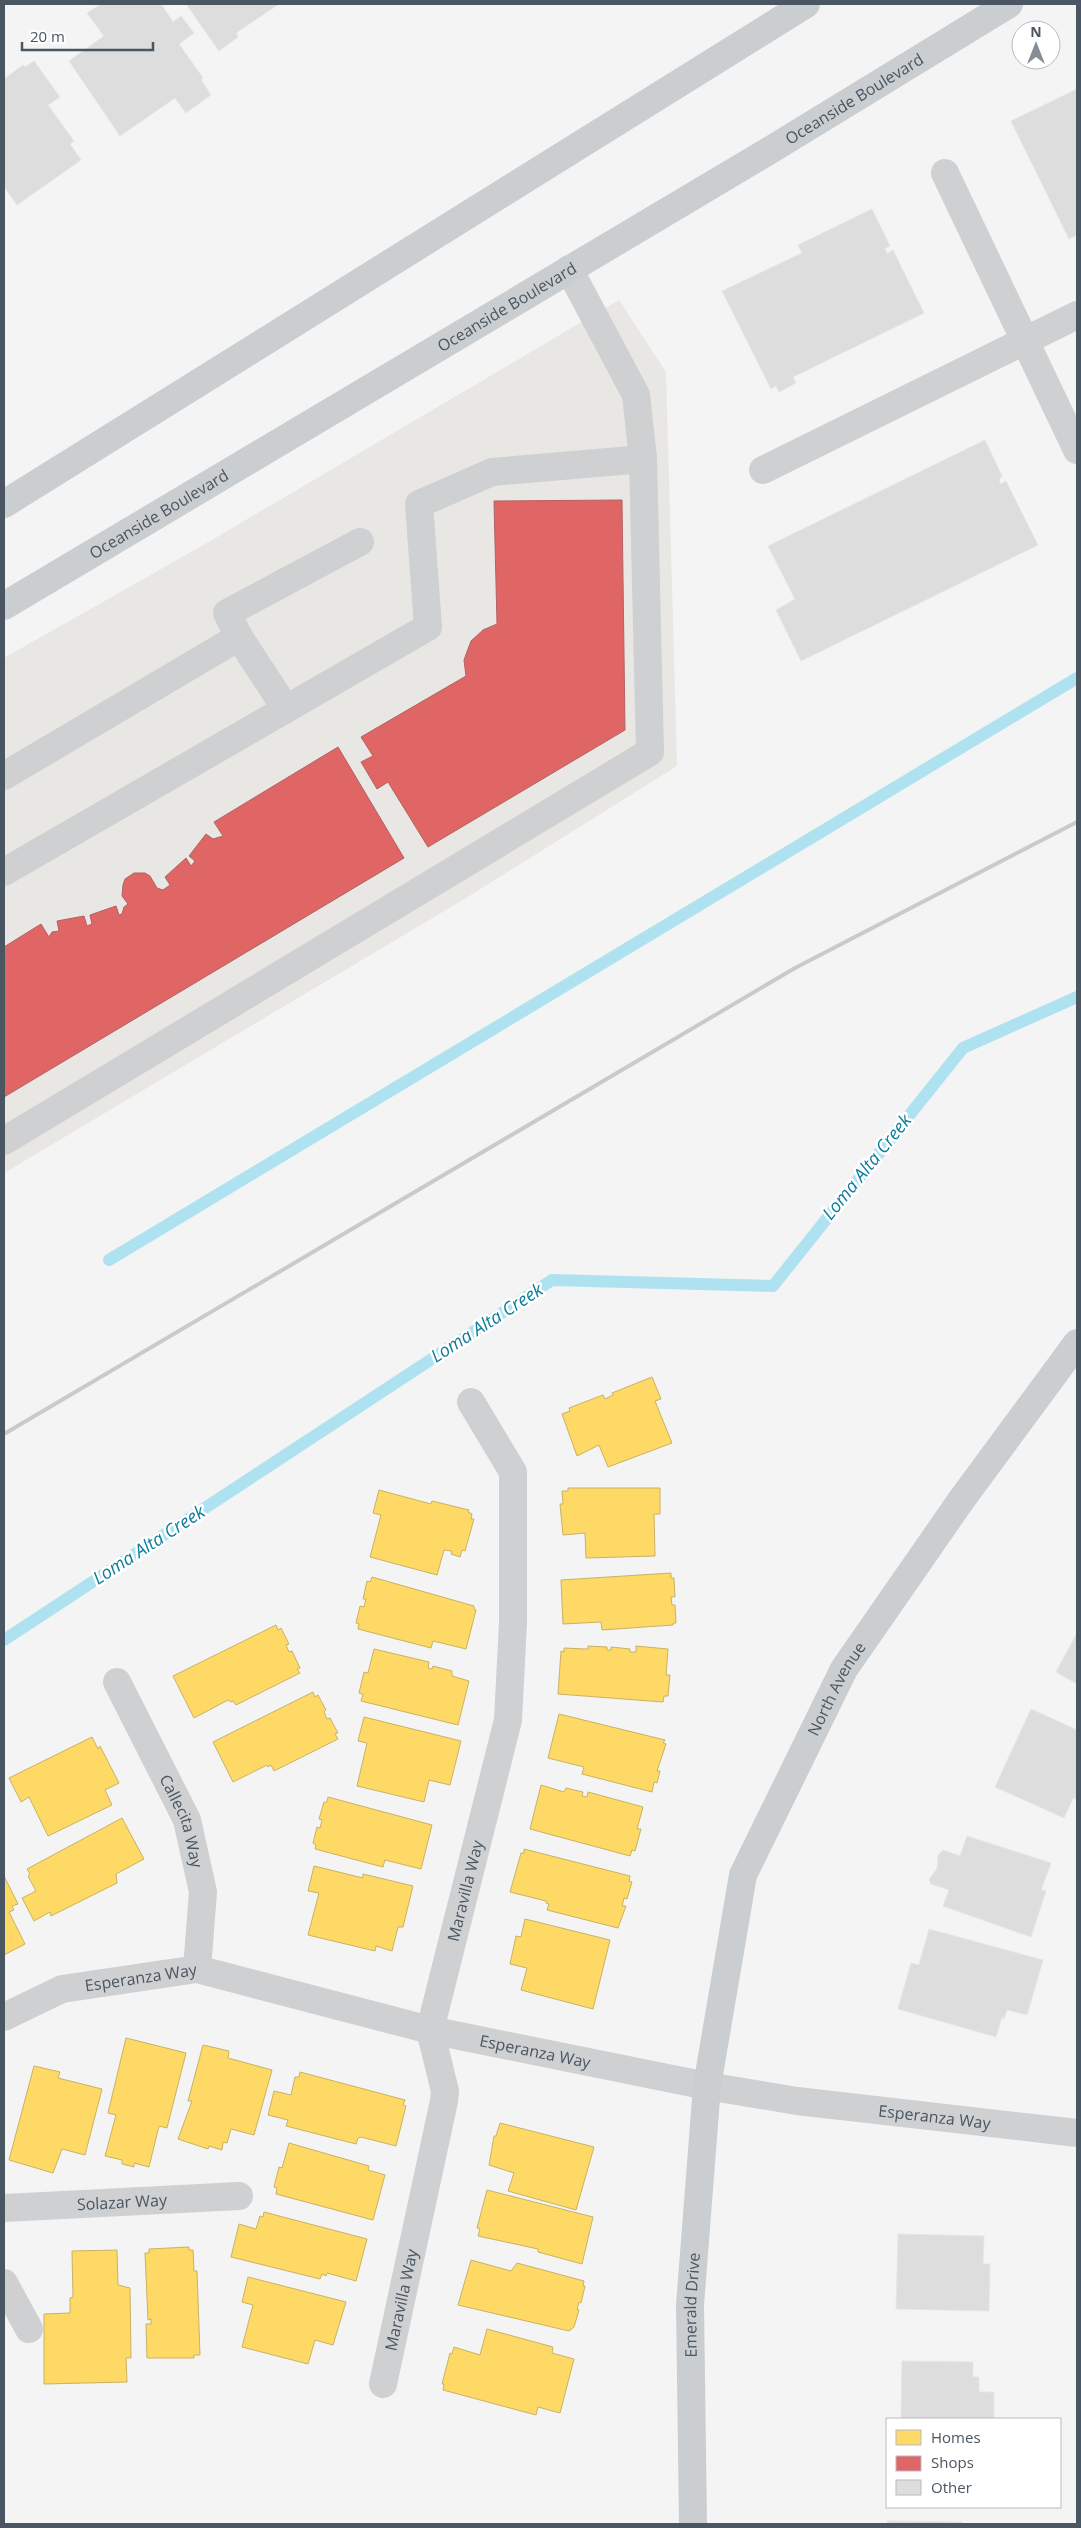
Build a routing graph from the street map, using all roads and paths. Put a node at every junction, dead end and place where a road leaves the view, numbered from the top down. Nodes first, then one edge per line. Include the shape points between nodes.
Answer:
1 (806, 4) edge
2 (1008, 4) edge
3 (944, 173) dead end
4 (569, 269) junction
5 (1077, 315) edge
6 (1024, 342) junction
7 (1077, 450) edge
8 (642, 459) junction
9 (763, 470) dead end
10 (4, 504) edge
11 (360, 542) dead end
12 (4, 606) edge
13 (239, 637) junction
14 (286, 709) junction
15 (4, 776) edge
16 (4, 872) edge
17 (4, 1141) edge
18 (1077, 1343) edge
19 (471, 1402) dead end
20 (117, 1682) dead end
21 (197, 1969) junction
22 (4, 2017) edge
23 (430, 2030) junction
24 (707, 2086) junction
25 (1077, 2133) edge
26 (239, 2196) dead end
27 (4, 2208) edge
28 (4, 2284) edge
29 (29, 2329) dead end
30 (383, 2384) dead end
31 (693, 2524) edge

1 - 10 main road
2 - 4 main road, Oceanside Boulevard via 776,147
3 - 6 street
4 - 8 street via 636,396
4 - 12 main road, Oceanside Boulevard
5 - 6 street
6 - 7 street
6 - 9 street
8 - 14 street via 492,472 419,504 428,627
8 - 17 street via 650,752
11 - 13 street via 226,613
13 - 14 street
13 - 15 street
14 - 16 street
18 - 24 main road, North Avenue via 962,1499 840,1678 743,1875
19 - 23 street, Maravilla Way via 513,1472 513,1622 508,1720
20 - 21 street, Callecita Way via 188,1820 203,1892
21 - 22 street, Esperanza Way via 62,1989
21 - 23 street, Esperanza Way
23 - 24 street, Esperanza Way
23 - 30 street, Maravilla Way via 445,2091 444,2102
24 - 25 street, Esperanza Way via 797,2101
24 - 31 main road, Emerald Drive via 690,2305
26 - 27 street, Solazar Way
28 - 29 street

